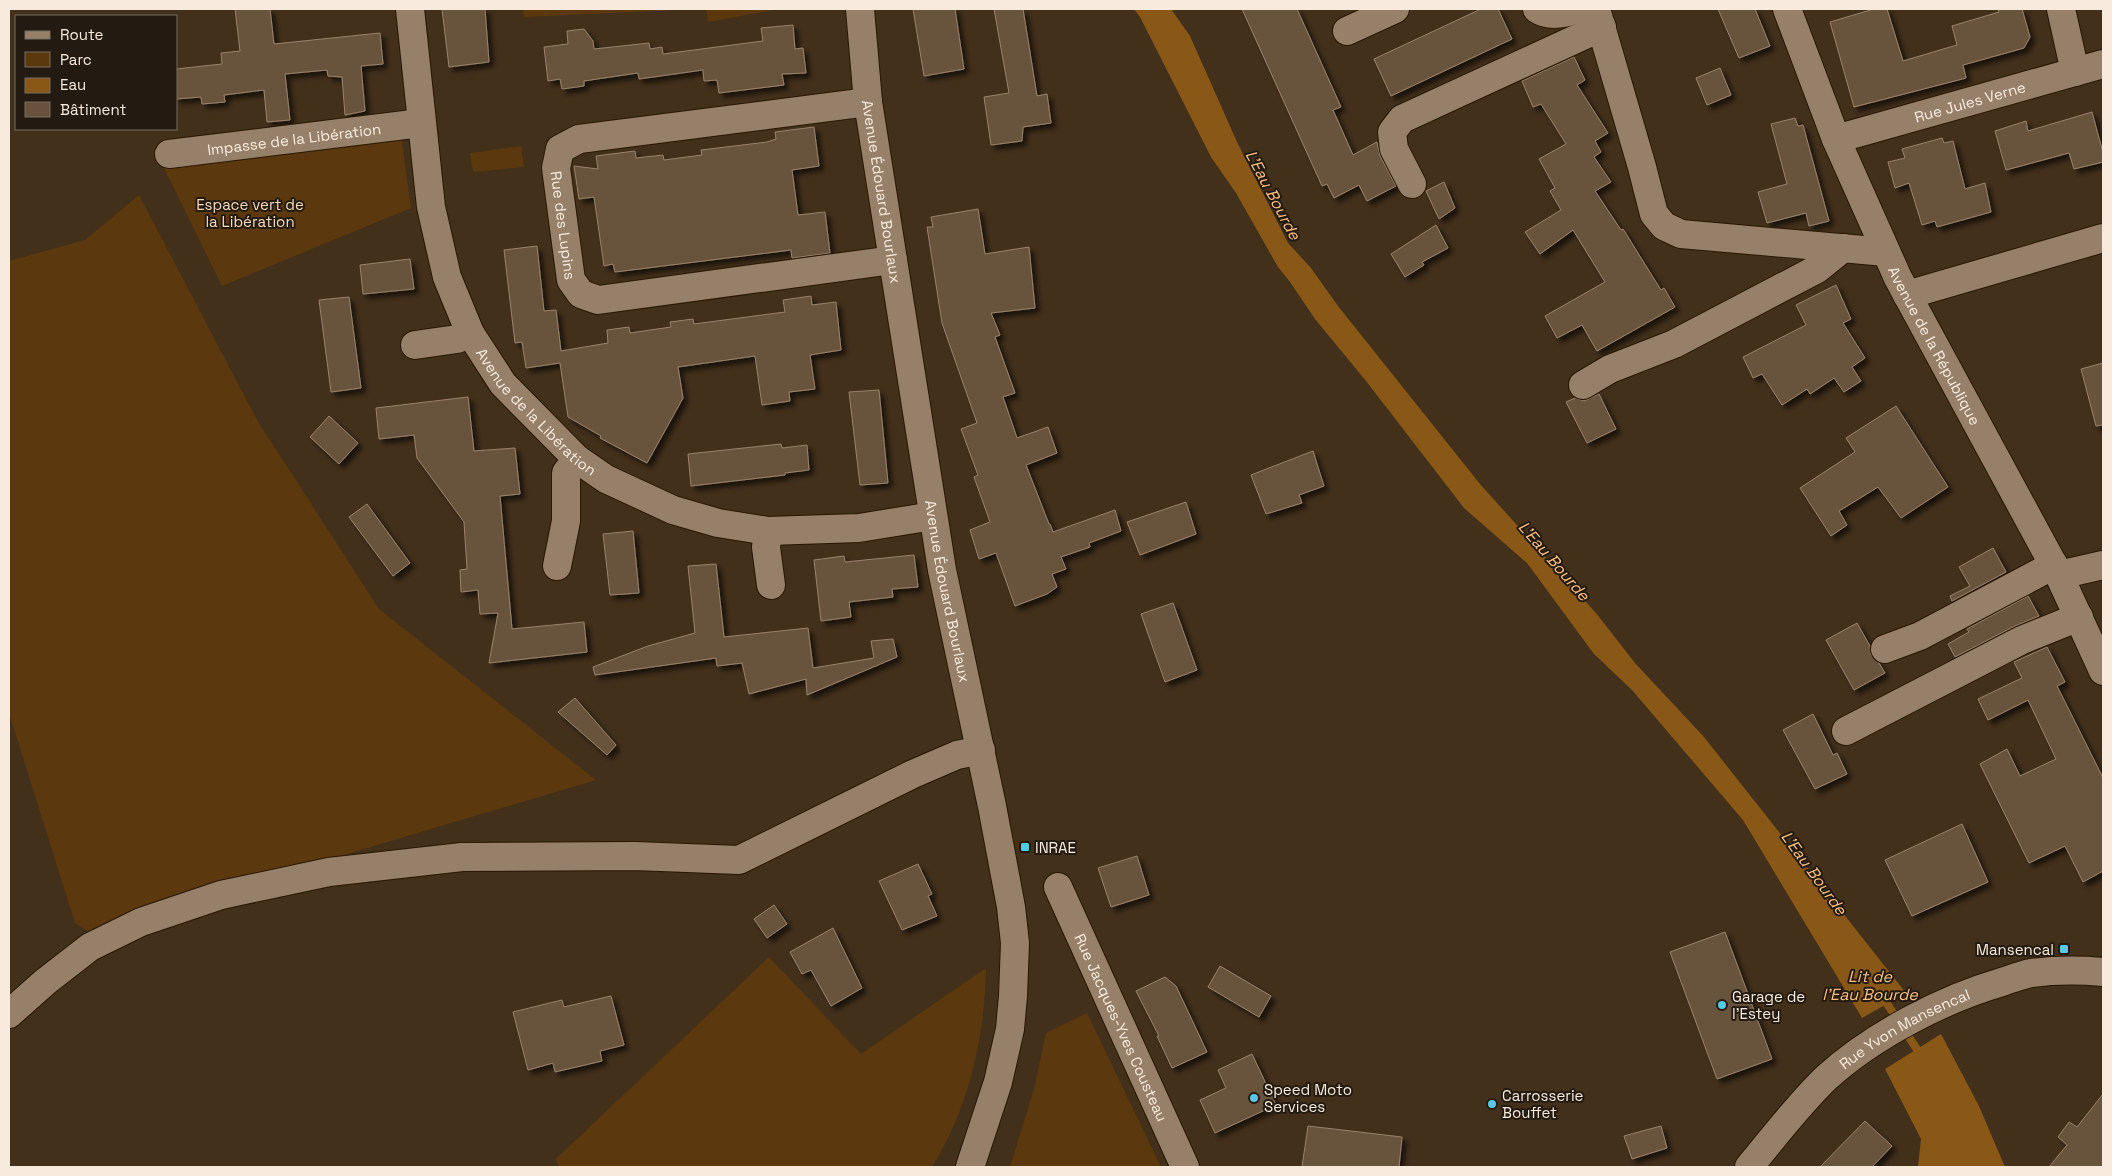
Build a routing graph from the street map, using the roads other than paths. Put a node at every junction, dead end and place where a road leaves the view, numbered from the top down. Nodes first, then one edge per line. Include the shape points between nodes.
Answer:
1 (410, 9) edge
2 (860, 9) edge
3 (1395, 9) edge
4 (1537, 9) edge
5 (1577, 9) edge
6 (1787, 9) edge
7 (2061, 9) edge
8 (1599, 18) edge
9 (1347, 31) dead end
10 (2103, 64) edge
11 (2075, 72) junction
12 (868, 102) junction
13 (421, 123) junction
14 (1836, 139) junction
15 (169, 154) dead end
16 (1412, 184) dead end
17 (2103, 238) edge
18 (1843, 248) junction
19 (1886, 252) junction
20 (893, 260) junction
21 (1907, 295) junction
22 (470, 333) junction
23 (415, 345) dead end
24 (1583, 385) dead end
25 (577, 459) junction
26 (933, 516) junction
27 (768, 531) junction
28 (2103, 565) edge
29 (557, 566) dead end
30 (2056, 570) junction
31 (771, 585) dead end
32 (2078, 617) junction
33 (1884, 649) dead end
34 (2103, 671) edge
35 (1846, 731) dead end
36 (981, 750) junction
37 (1058, 887) dead end
38 (2103, 972) edge
39 (9, 1014) edge
40 (970, 1167) edge
41 (1185, 1167) edge
42 (1749, 1167) edge

1 - 13 street, Avenue de la Libération
2 - 12 street, Avenue Édouard Bourlaux
3 - 9 street
4 - 5 street via 1546,15
6 - 14 street, Avenue de la République
7 - 11 street
8 - 16 street via 1402,118 1392,132 1394,149
8 - 18 street via 1654,214 1664,226 1681,234
10 - 11 street, Rue Jules Verne
11 - 14 street, Rue Jules Verne
12 - 20 street, Avenue Édouard Bourlaux
12 - 20 street, Rue des Lupins via 578,139 560,149 556,168 571,280 581,294 598,300
13 - 15 street, Impasse de la Libération
13 - 22 street, Avenue de la Libération via 431,207 447,277
14 - 19 street, Avenue de la République
17 - 21 street
18 - 19 street
18 - 24 street via 1817,270 1674,344 1610,369
19 - 21 street, Avenue de la République
20 - 26 street, Avenue Édouard Bourlaux
21 - 30 street, Avenue de la République
22 - 23 street via 456,339
22 - 25 street, Avenue de la Libération via 502,384
25 - 27 street, Avenue de la Libération via 606,479 673,510 718,523
25 - 29 street via 566,474 566,521
26 - 27 street, Avenue de la Libération via 859,528
26 - 36 street, Avenue Édouard Bourlaux
27 - 31 street via 766,547
28 - 30 street
30 - 32 street, Avenue de la République
30 - 33 street via 1920,636
32 - 34 street, Avenue de la République
32 - 35 street via 2022,640
36 - 39 street via 957,755 913,774 738,860 635,856 462,857 329,872 221,895 141,922 90,947
36 - 40 street, Avenue Édouard Bourlaux via 1011,907 1014,978 1010,1029 998,1082
37 - 41 street, Rue Jacques-Yves Cousteau
38 - 42 street, Rue Yvon Mansencal via 2074,969 2030,974 1979,989 1898,1028 1828,1077 1806,1098

